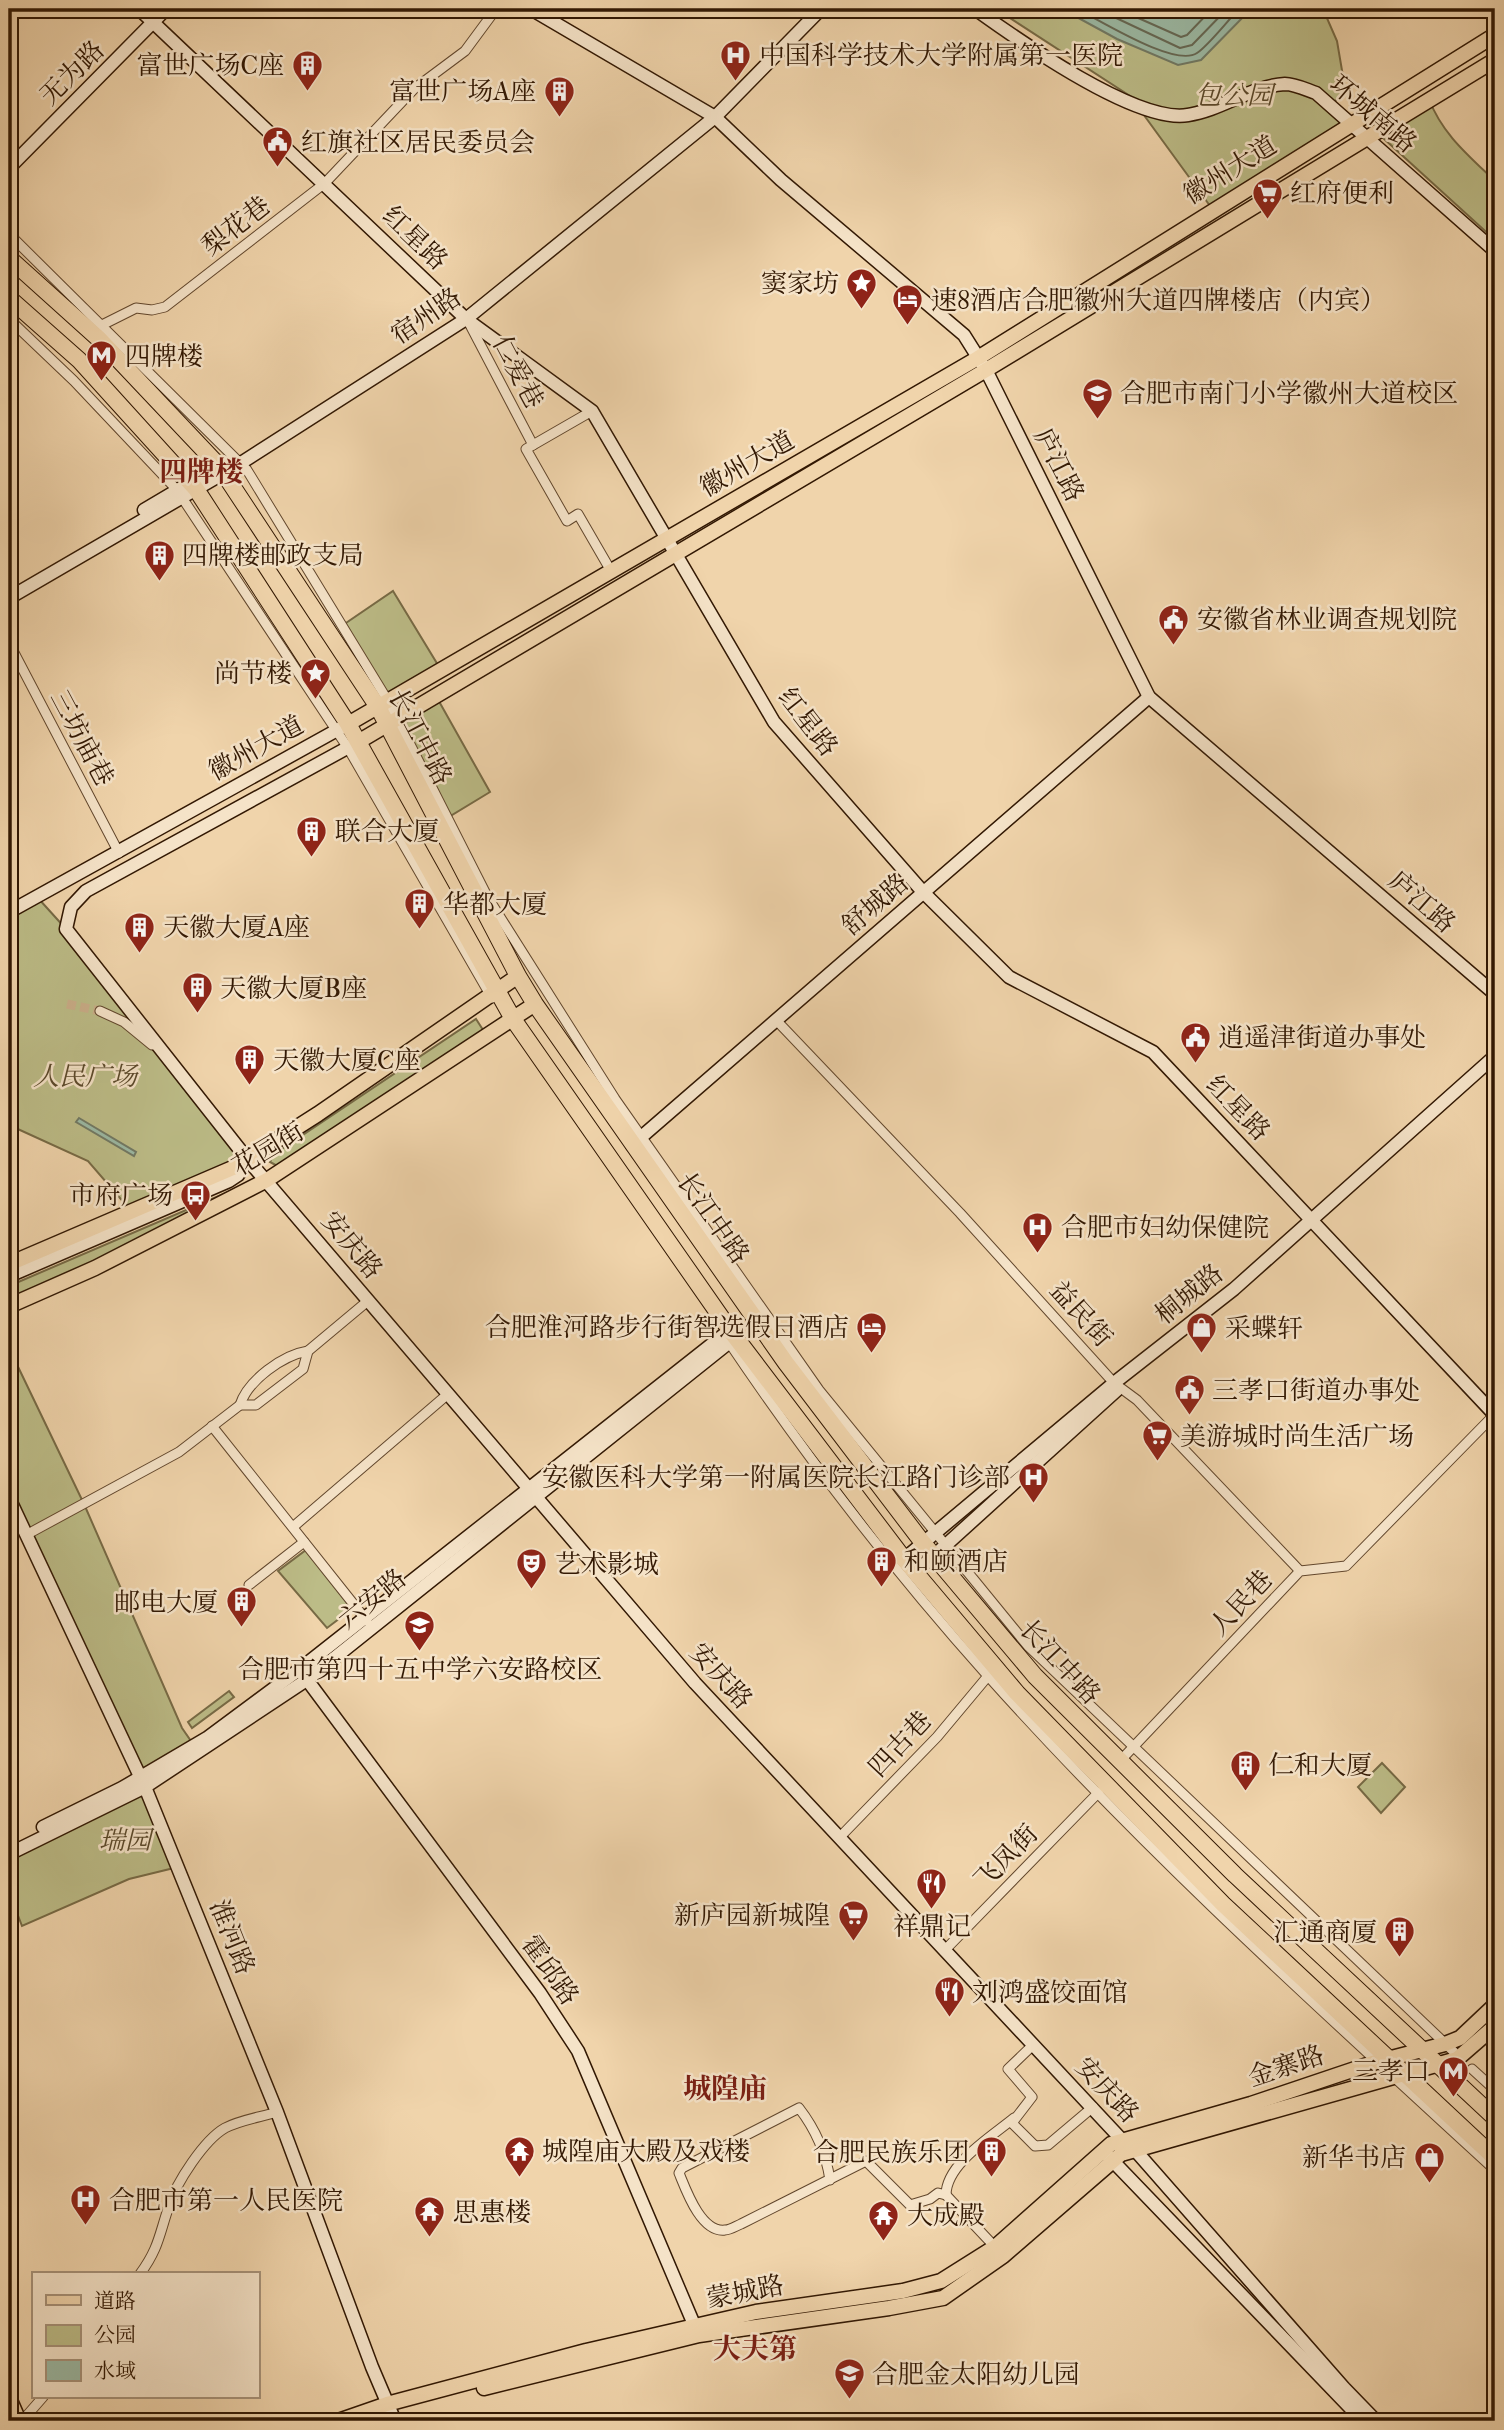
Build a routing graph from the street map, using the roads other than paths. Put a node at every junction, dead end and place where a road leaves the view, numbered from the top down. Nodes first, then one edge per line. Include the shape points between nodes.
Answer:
1 (139, 9) edge
2 (166, 9) edge
3 (496, 9) edge
4 (531, 9) edge
5 (814, 9) edge
6 (821, 9) edge
7 (975, 9) edge
8 (153, 23) junction
9 (1495, 35) edge
10 (1495, 60) edge
11 (711, 116) junction
12 (1352, 122) junction
13 (1367, 135) junction
14 (9, 168) edge
15 (325, 183) junction
16 (9, 234) edge
17 (1495, 251) edge
18 (9, 258) edge
19 (9, 298) edge
20 (463, 316) junction
21 (9, 319) edge
22 (102, 325) junction
23 (982, 364) junction
24 (592, 411) junction
25 (533, 445) junction
26 (238, 460) junction
27 (221, 470) junction
28 (186, 490) junction
29 (667, 539) junction
30 (676, 554) junction
31 (611, 571) junction
32 (9, 588) edge
33 (9, 598) edge
34 (9, 643) edge
35 (1149, 697) junction
36 (383, 704) junction
37 (391, 722) junction
38 (342, 727) junction
39 (353, 745) junction
40 (119, 853) junction
41 (923, 892) junction
42 (9, 912) edge
43 (66, 929) joint
44 (518, 976) junction
45 (493, 993) junction
46 (1495, 994) edge
47 (535, 1003) junction
48 (100, 1011) tunnel mouth
49 (510, 1020) junction
50 (776, 1020) junction
51 (159, 1050) junction
52 (1495, 1056) edge
53 (1495, 1065) edge
54 (636, 1141) junction
55 (248, 1160) junction
56 (267, 1180) junction
57 (1314, 1222) junction
58 (9, 1264) edge
59 (9, 1276) edge
60 (369, 1300) junction
61 (9, 1306) edge
62 (730, 1336) junction
63 (308, 1351) junction
64 (1117, 1385) junction
65 (448, 1394) junction
66 (240, 1405) junction
67 (1495, 1415) edge
68 (212, 1426) junction
69 (531, 1493) junction
70 (9, 1498) edge
71 (293, 1528) junction
72 (936, 1532) junction
73 (26, 1535) junction
74 (304, 1542) junction
75 (934, 1548) junction
76 (904, 1559) junction
77 (1300, 1571) junction
78 (915, 1573) junction
79 (249, 1586) dead end
80 (368, 1623) junction
81 (304, 1674) junction
82 (988, 1676) junction
83 (1134, 1746) junction
84 (1120, 1760) junction
85 (143, 1782) junction
86 (1099, 1792) junction
87 (839, 1838) junction
88 (9, 1845) edge
89 (9, 1854) edge
90 (944, 1951) junction
91 (1495, 2005) edge
92 (1495, 2026) edge
93 (1034, 2044) junction
94 (1450, 2048) junction
95 (1422, 2051) junction
96 (1381, 2060) junction
97 (1437, 2064) junction
98 (1472, 2068) dead end
99 (1398, 2075) junction
100 (1495, 2090) edge
101 (1093, 2107) junction
102 (277, 2112) junction
103 (1014, 2118) junction
104 (1495, 2118) edge
105 (1122, 2140) junction
106 (1135, 2150) junction
107 (1107, 2154) junction
108 (1495, 2158) edge
109 (1495, 2170) edge
110 (830, 2180) junction
111 (946, 2195) junction
112 (995, 2247) junction
113 (141, 2272) edge
114 (697, 2331) junction
115 (9, 2398) edge
116 (42, 2398) edge
117 (391, 2413) edge
118 (1495, 2416) edge
119 (21, 2421) edge
120 (338, 2421) edge
121 (363, 2421) edge
122 (1363, 2421) edge
123 (1377, 2421) edge
124 (1490, 2421) edge

1 - 8 street, 红星路
2 - 8 street, 无为路
3 - 15 street, 梨花巷 via 465,51 414,89
4 - 11 street, 庐江路
5 - 11 street, 宿州路
6 - 11 street, 宿州路
7 - 12 street, 环城南路 via 1040,52 1147,111 1187,116 1288,84 1316,93
8 - 14 street, 无为路
8 - 15 street, 红星路
9 - 12 main road, 徽州大道
10 - 13 main road, 徽州大道
11 - 20 street, 宿州路
11 - 23 street, 庐江路 via 964,335
12 - 13 street, 环城南路
12 - 23 main road, 徽州大道
13 - 17 street, 环城南路
13 - 23 main road, 徽州大道
15 - 20 street, 红星路
15 - 22 street, 梨花巷 via 165,307 136,308
16 - 22 street
18 - 27 highway, 长江中路 via 99,339
19 - 28 highway, 长江中路 via 79,360
20 - 24 street, 红星路
20 - 25 street, 仁爱巷
20 - 26 street, 宿州路
21 - 28 street
22 - 26 street
23 - 29 main road, 徽州大道
23 - 30 main road, 徽州大道
23 - 35 street, 庐江路
24 - 25 street
24 - 29 street, 红星路
25 - 31 street, 仁爱巷 via 526,449 567,521 578,514
26 - 27 street, 宿州路
26 - 36 street
27 - 28 street, 宿州路
27 - 36 highway, 长江中路
28 - 32 street, 宿州路
28 - 33 street, 宿州路
28 - 38 highway, 长江中路
29 - 30 street, 红星路
29 - 31 main road, 徽州大道
30 - 37 main road, 徽州大道
30 - 41 street, 红星路 via 774,722
31 - 36 main road, 徽州大道
34 - 40 street, 三坊庙巷
35 - 41 street, 舒城路
35 - 46 street, 庐江路
36 - 37 highway, 长江中路
36 - 38 main road, 徽州大道
37 - 39 main road, 徽州大道
37 - 44 highway, 长江中路
37 - 54 street via 488,898
38 - 39 highway, 长江中路
38 - 40 street, 徽州大道
39 - 43 street, 徽州大道 via 86,891 71,907
39 - 45 highway, 长江中路
40 - 42 street, 徽州大道
41 - 50 street, 舒城路
41 - 57 street, 红星路 via 1009,977 1153,1052
43 - 51 street, 安庆路
44 - 45 main road, 花园街
44 - 47 highway, 长江中路
45 - 49 highway, 长江中路
45 - 55 main road, 花园街
47 - 49 main road, 花园街
47 - 54 highway, 长江中路
48 - 51 street via 124,1022
49 - 56 main road, 花园街
49 - 62 highway, 长江中路
50 - 54 street, 舒城路
50 - 64 street, 益民街
51 - 55 street, 安庆路
52 - 57 street, 桐城路
53 - 57 street, 桐城路
54 - 72 street via 819,1390
54 - 75 highway, 长江中路 via 786,1363
55 - 56 street, 安庆路
55 - 58 main road, 花园街
55 - 59 street, 花园街 via 229,1181
56 - 60 street, 安庆路
56 - 61 main road, 花园街 via 95,1268
57 - 64 street, 桐城路
57 - 67 street, 红星路
60 - 63 street
60 - 65 street, 安庆路
62 - 69 street, 六安路
62 - 76 highway, 长江中路
62 - 82 street via 806,1455
63 - 66 street via 292,1354 245,1391
63 - 66 street via 303,1369 256,1405
64 - 72 street, 桐城路
64 - 75 street, 桐城路
64 - 77 street, 益民街 via 1137,1400
65 - 69 street, 安庆路
65 - 71 street
66 - 68 street
67 - 77 street, 人民巷 via 1346,1566
68 - 71 street
68 - 73 street via 178,1452
69 - 80 street, 六安路
69 - 87 street, 安庆路 via 695,1683
70 - 73 street, 淮河路
71 - 74 street
72 - 75 street, 桐城路
73 - 85 street, 淮河路
74 - 79 street
74 - 80 street
75 - 76 street, 桐城路
75 - 78 street, 桐城路
75 - 83 street via 1028,1646
75 - 84 highway, 长江中路 via 1035,1676
76 - 78 highway, 长江中路
77 - 83 street, 人民巷
78 - 96 highway, 长江中路 via 980,1652 1097,1775
80 - 81 street, 六安路
81 - 85 street, 六安路
81 - 114 street, 霍邱路 via 578,2050
82 - 86 street
82 - 87 street, 四古巷 via 937,1737
83 - 84 street, 人民巷
83 - 94 street
84 - 95 highway, 长江中路
85 - 88 street, 六安路
85 - 89 street, 六安路
85 - 102 street, 淮河路
86 - 90 street, 飞凤街
86 - 96 street via 1157,1853
87 - 90 street, 安庆路
90 - 93 street, 安庆路
91 - 94 main road, 金寨路
92 - 97 main road, 金寨路 via 1457,2059
93 - 101 street, 安庆路
93 - 103 street via 1008,2069 1032,2097
94 - 95 main road, 金寨路
95 - 96 main road, 金寨路
95 - 97 highway, 长江中路
96 - 99 highway, 长江中路
96 - 105 main road, 金寨路 via 1251,2104
97 - 99 main road, 金寨路
97 - 104 highway, 长江中路
98 - 100 street
99 - 106 main road, 金寨路
99 - 108 highway, 长江中路
99 - 109 street
101 - 103 street via 1041,2147 1024,2137 1012,2123
101 - 105 street, 安庆路
102 - 113 street via 225,2128 207,2146 183,2176 169,2204 157,2251
102 - 117 street, 淮河路
103 - 111 street via 956,2166 946,2182
105 - 106 street, 安庆路
105 - 107 main road, 蒙城路
106 - 107 main road, 金寨路
106 - 123 street, 安庆路
107 - 112 main road, 蒙城路
107 - 114 main road, 蒙城路 via 1003,2256 943,2298
107 - 122 street, 安庆路
110 - 110 street via 725,2230 704,2221 679,2173 799,2108 819,2139
110 - 111 street via 866,2161 910,2205 938,2193
111 - 112 street
112 - 114 main road, 蒙城路 via 963,2269 922,2287 756,2312
114 - 117 main road, 蒙城路 via 586,2351
115 - 119 main road
116 - 119 street
117 - 120 main road, 蒙城路
117 - 121 main road, 蒙城路
118 - 124 street

